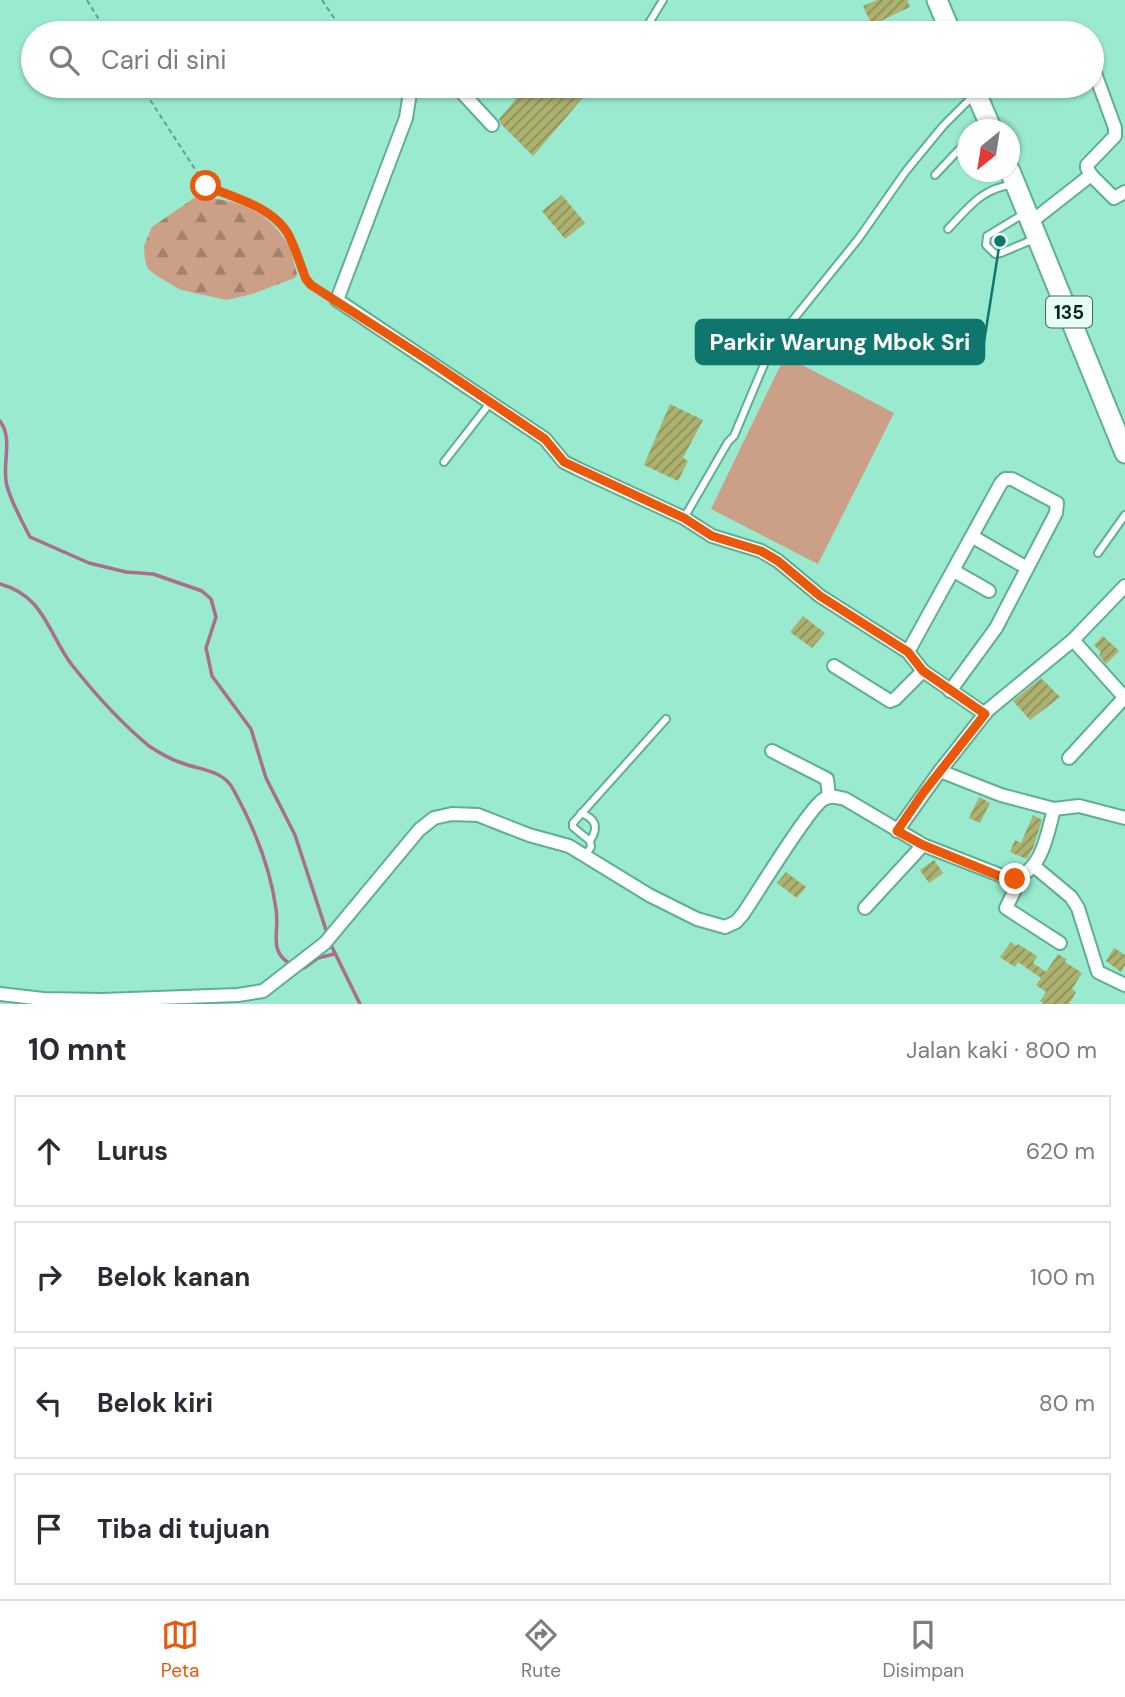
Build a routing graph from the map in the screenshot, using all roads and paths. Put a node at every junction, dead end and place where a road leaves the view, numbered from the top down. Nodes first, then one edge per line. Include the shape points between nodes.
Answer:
1 (87, 0) edge
2 (323, 0) edge
3 (663, 0) edge
4 (936, 0) edge
5 (100, 21) edge
6 (336, 21) edge
7 (650, 21) edge
8 (946, 21) edge
9 (149, 98) edge
10 (409, 98) edge
11 (467, 98) edge
12 (966, 98) edge
13 (977, 98) edge
14 (1103, 98) edge
15 (985, 119) edge
16 (492, 125) dead end
17 (957, 151) edge
18 (934, 175) dead end
19 (1091, 175) junction
20 (1006, 182) edge
21 (1014, 182) edge
22 (1125, 192) edge
23 (1032, 224) junction
24 (948, 229) dead end
25 (337, 300) junction
26 (490, 403) junction
27 (1120, 422) edge
28 (1125, 453) edge
29 (444, 462) dead end
30 (1125, 515) edge
31 (684, 518) junction
32 (973, 537) junction
33 (1098, 553) dead end
34 (1027, 568) junction
35 (954, 571) junction
36 (1125, 586) edge
37 (989, 591) dead end
38 (1073, 639) junction
39 (908, 652) junction
40 (834, 667) dead end
41 (923, 671) junction
42 (950, 691) junction
43 (1125, 698) edge
44 (985, 714) junction
45 (666, 719) dead end
46 (772, 751) dead end
47 (1069, 758) dead end
48 (940, 771) junction
49 (830, 797) junction
50 (1054, 809) junction
51 (581, 813) junction
52 (1125, 818) edge
53 (897, 831) junction
54 (590, 841) junction
55 (923, 845) junction
56 (586, 855) junction
57 (1035, 867) junction
58 (1021, 877) junction
59 (865, 908) dead end
60 (1060, 943) dead end
61 (1125, 985) edge
62 (0, 994) edge

1 - 5 path
2 - 6 path
3 - 7 lane
4 - 8 main road
9 - 25 path via 206,186 278,220 306,279
10 - 25 street via 406,118
11 - 16 street
12 - 31 lane via 768,355 734,436
13 - 15 main road
14 - 19 street via 1115,132 1087,165
17 - 18 lane
19 - 22 street via 1114,198
19 - 23 street
20 - 24 lane via 979,196
21 - 23 main road, 135
23 - 23 lane via 987,236 986,245 995,254 1001,253
23 - 27 main road, 135
25 - 26 street
26 - 29 lane
26 - 31 street via 545,439 564,462
27 - 28 main road, 135
30 - 33 lane
31 - 39 street via 712,536 778,561 820,596
32 - 34 street
32 - 34 street via 1005,479 1057,503
32 - 35 street
34 - 42 street via 996,628
35 - 37 street
35 - 39 street
36 - 38 street
38 - 43 street
38 - 44 street
39 - 41 street
40 - 41 street via 890,701
41 - 42 street
42 - 44 street
43 - 47 street
44 - 48 street
45 - 51 lane
46 - 49 street via 827,779
48 - 50 street
48 - 53 street
49 - 53 street via 845,799
49 - 56 street via 820,801 808,817 743,914 725,927 649,895
50 - 52 street via 1079,806
50 - 57 street
51 - 54 lane via 595,823
51 - 54 lane via 573,827
53 - 55 street
54 - 56 lane
55 - 58 street via 1004,878
55 - 59 street
56 - 62 street via 478,815 440,815 419,830 335,932 268,988 238,995 103,1000
57 - 58 street
57 - 61 street via 1078,908 1098,972
58 - 60 street via 1006,908

